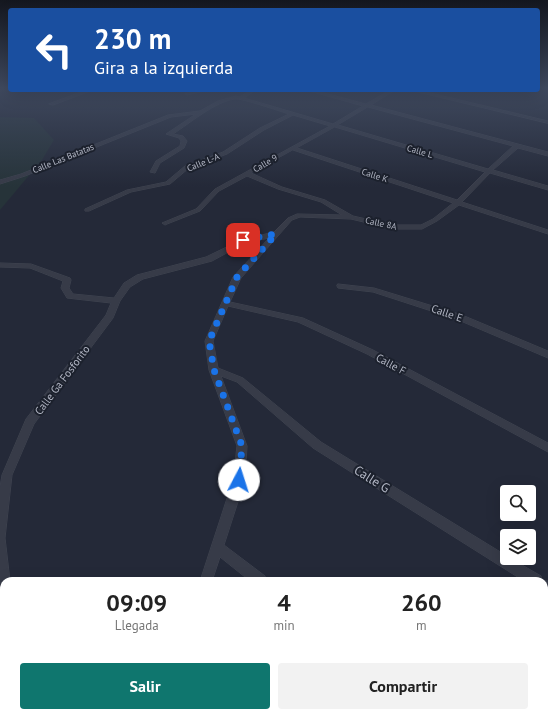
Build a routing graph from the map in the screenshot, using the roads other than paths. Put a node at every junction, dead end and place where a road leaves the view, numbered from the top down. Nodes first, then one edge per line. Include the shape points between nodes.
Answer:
1 (159, 120) edge
2 (191, 120) edge
3 (279, 120) edge
4 (319, 120) edge
5 (343, 120) edge
6 (424, 120) edge
7 (335, 125) junction
8 (518, 145) junction
9 (292, 148) junction
10 (548, 154) edge
11 (489, 171) junction
12 (153, 172) dead end
13 (248, 174) junction
14 (0, 182) edge
15 (548, 188) edge
16 (457, 203) junction
17 (87, 210) dead end
18 (351, 216) junction
19 (165, 223) dead end
20 (548, 232) edge
21 (276, 234) junction
22 (0, 265) edge
23 (341, 286) dead end
24 (116, 301) junction
25 (225, 303) junction
26 (548, 355) edge
27 (214, 370) junction
28 (548, 448) edge
29 (0, 536) edge
30 (0, 540) edge
31 (217, 547) junction
32 (3, 577) edge
33 (207, 577) edge
34 (255, 577) edge
35 (530, 577) edge

1 - 14 street, Calle Las Batatas
2 - 12 street via 169,134 181,137 184,141 182,147 158,162
3 - 17 street, Calle L-A via 225,154 187,167 168,183 129,191
4 - 7 street, Calle L
5 - 7 street, Calle 9
6 - 8 street
7 - 9 street, Calle 9
7 - 11 street, Calle L
8 - 10 street
8 - 11 street, Calle 8A
9 - 13 street, Calle 9
9 - 16 street, Calle K
11 - 15 street, Calle L
11 - 16 street, Calle 8A
13 - 18 street, Calle 8A via 280,188 324,201
13 - 19 street, Calle 9 via 217,190 198,210
16 - 18 street, Calle 8A via 422,227 393,227
16 - 20 street, Calle K
18 - 21 street via 299,215 290,219
21 - 24 street, Calle Ga Fosforito via 243,240 209,259 140,277 127,285
21 - 25 street via 237,277
22 - 24 street via 31,266 67,280 65,288 70,296
23 - 26 street, Calle E via 374,290 459,317
24 - 29 street, Calle Ga Fosforito via 110,316 30,422 7,475
25 - 27 street via 209,341
25 - 28 street, Calle F via 300,320 370,352
27 - 31 street via 242,446 239,480
27 - 35 street, Calle G via 240,380 317,446
30 - 32 street
31 - 33 street
31 - 34 street

